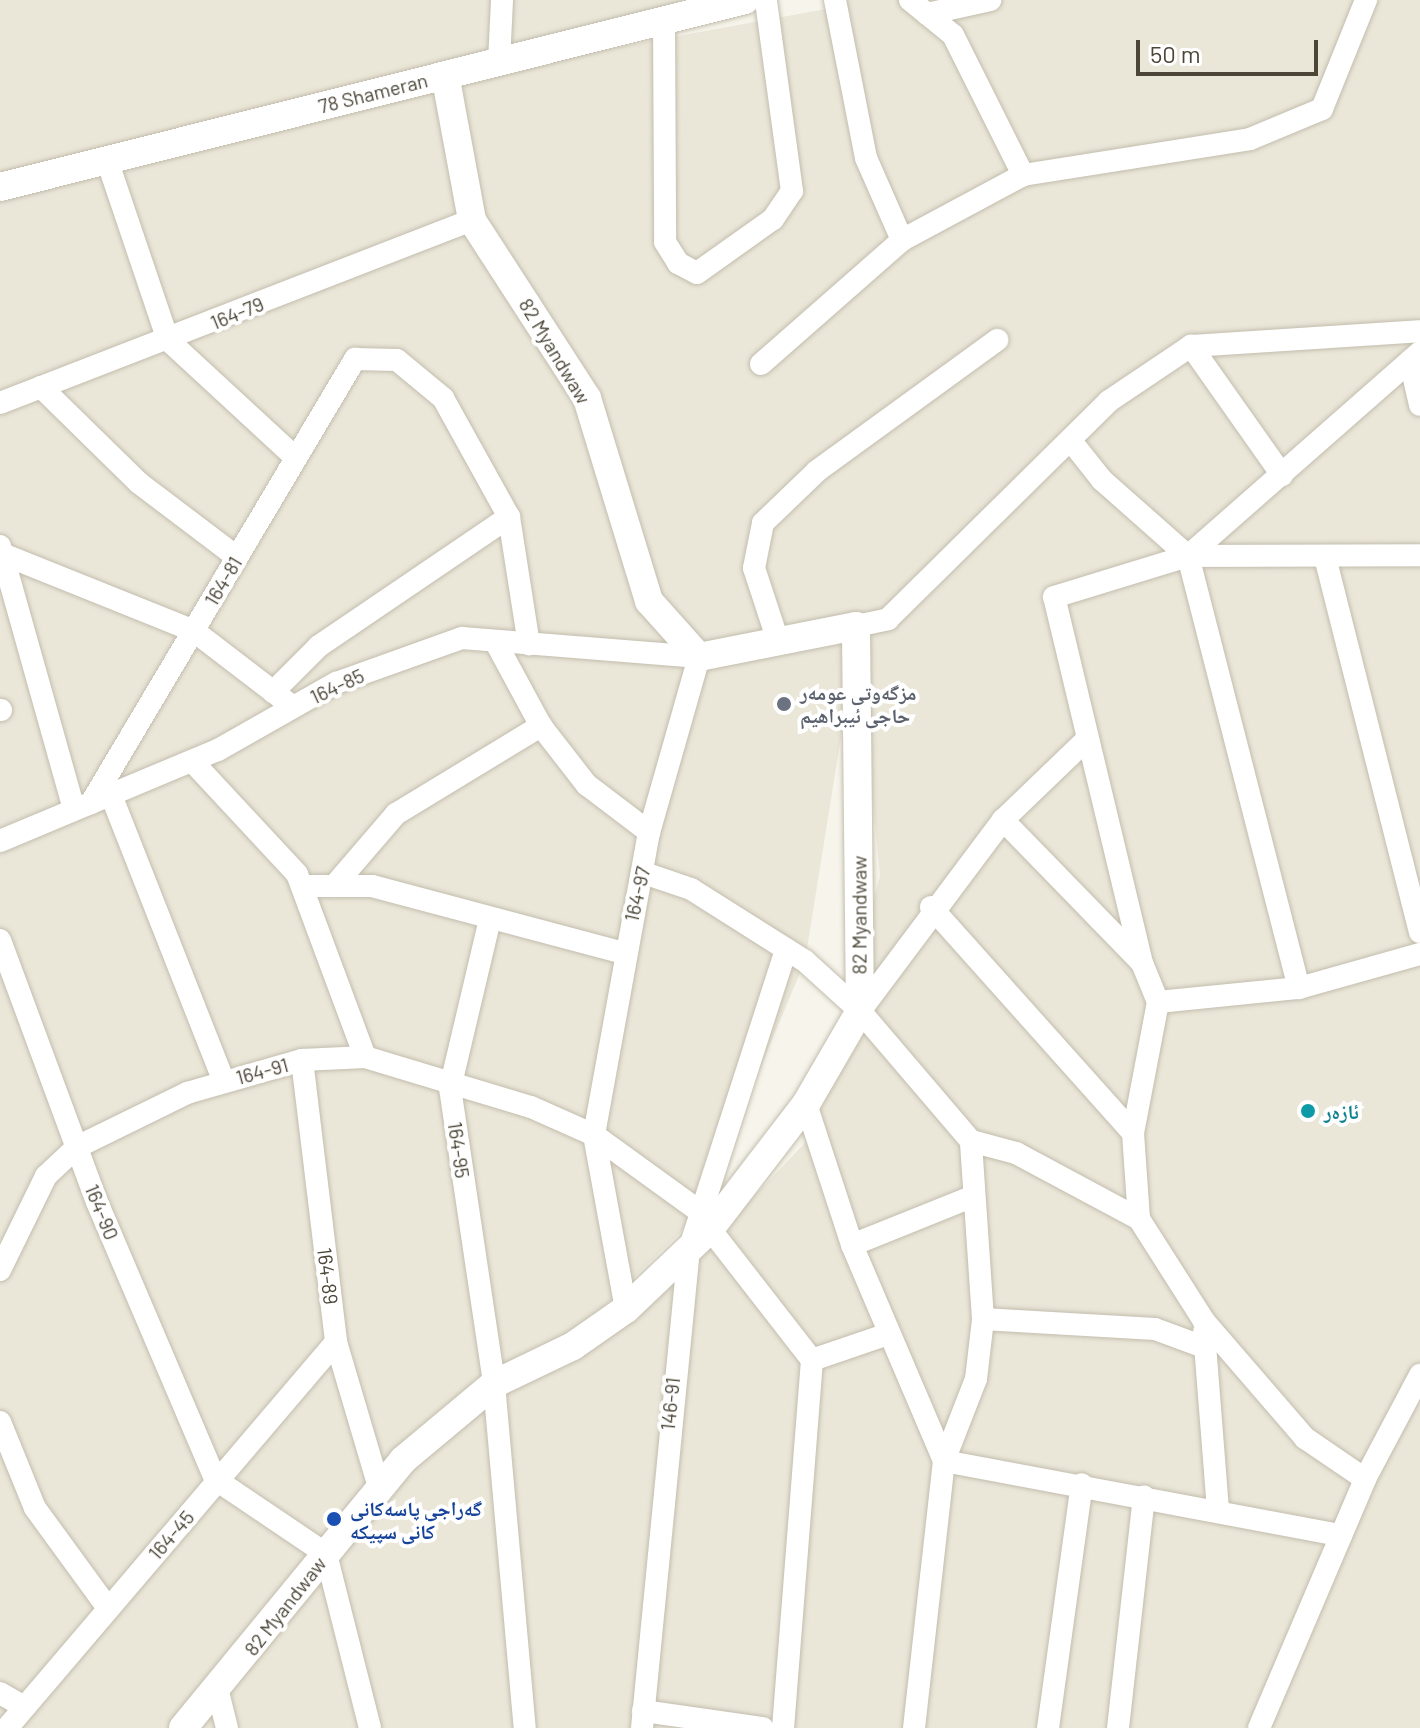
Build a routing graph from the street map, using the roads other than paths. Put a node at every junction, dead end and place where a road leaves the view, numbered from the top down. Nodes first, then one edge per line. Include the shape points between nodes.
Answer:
1 (502, 0) edge
2 (745, 0) edge
3 (766, 0) edge
4 (835, 0) edge
5 (990, 0) edge
6 (1366, 0) edge
7 (918, 7) edge
8 (664, 20) junction
9 (499, 62) junction
10 (445, 75) junction
11 (107, 160) junction
12 (1023, 175) junction
13 (0, 187) edge
14 (472, 220) junction
15 (902, 240) junction
16 (1420, 331) edge
17 (168, 340) junction
18 (997, 340) dead end
19 (1191, 346) junction
20 (1415, 356) edge
21 (761, 364) dead end
22 (41, 387) junction
23 (0, 403) edge
24 (1420, 405) edge
25 (1071, 441) junction
26 (296, 458) junction
27 (1282, 475) junction
28 (509, 517) junction
29 (1, 551) edge
30 (1420, 555) edge
31 (1188, 556) junction
32 (237, 557) junction
33 (1325, 557) junction
34 (856, 626) junction
35 (194, 631) junction
36 (777, 638) junction
37 (495, 641) junction
38 (529, 644) junction
39 (699, 657) junction
40 (273, 692) junction
41 (293, 707) junction
42 (541, 726) junction
43 (1086, 740) junction
44 (192, 761) junction
45 (92, 803) junction
46 (1003, 820) junction
47 (649, 832) junction
48 (0, 841) edge
49 (1410, 858) edge
50 (644, 873) junction
51 (302, 886) junction
52 (334, 886) junction
53 (931, 907) junction
54 (490, 919) junction
55 (1420, 932) edge
56 (0, 940) edge
57 (786, 949) junction
58 (624, 953) junction
59 (1420, 954) edge
60 (1142, 963) junction
61 (1299, 988) junction
62 (1158, 1002) junction
63 (860, 1011) junction
64 (365, 1057) junction
65 (302, 1060) junction
66 (224, 1082) junction
67 (450, 1088) junction
68 (806, 1104) junction
69 (1133, 1133) junction
70 (594, 1135) junction
71 (971, 1141) junction
72 (77, 1147) junction
73 (974, 1196) junction
74 (1139, 1219) junction
75 (704, 1220) junction
76 (852, 1245) junction
77 (689, 1250) junction
78 (0, 1270) edge
79 (626, 1309) junction
80 (983, 1319) junction
81 (1204, 1321) junction
82 (888, 1334) junction
83 (336, 1342) junction
84 (1204, 1347) junction
85 (812, 1360) junction
86 (1420, 1375) edge
87 (494, 1384) junction
88 (0, 1422) edge
89 (944, 1461) junction
90 (215, 1479) junction
91 (1365, 1479) junction
92 (1082, 1484) junction
93 (379, 1487) junction
94 (1144, 1496) junction
95 (1218, 1511) junction
96 (1341, 1535) junction
97 (326, 1554) junction
98 (108, 1608) junction
99 (218, 1692) junction
100 (0, 1693) edge
101 (24, 1707) junction
102 (643, 1719) edge
103 (7, 1728) edge
104 (183, 1728) edge
105 (227, 1728) edge
106 (370, 1728) edge
107 (525, 1728) edge
108 (763, 1728) edge
109 (783, 1728) edge
110 (914, 1728) edge
111 (1048, 1728) edge
112 (1118, 1728) edge
113 (1259, 1728) edge

1 - 9 street
2 - 8 street, 78 Shameran
3 - 8 street via 792,191 773,219 697,273 678,263 665,242
4 - 15 street via 866,158
5 - 7 street
6 - 12 street via 1322,109 1250,139
7 - 12 street via 953,35
8 - 9 street, 78 Shameran
9 - 10 street, 78 Shameran
10 - 11 street, 78 Shameran
10 - 14 street, 82 Myandwaw
11 - 13 street, 78 Shameran
11 - 17 street
12 - 15 street
14 - 17 street, 164-79
14 - 39 street, 82 Myandwaw via 587,398 649,601
15 - 21 street
16 - 19 street
17 - 22 street, 164-79
17 - 26 street
18 - 36 street via 817,471 763,523 754,568
19 - 25 street via 1109,401
19 - 27 street
20 - 24 street
20 - 27 street
22 - 23 street, 164-79
22 - 32 street via 139,483
25 - 31 street via 1102,480
25 - 34 street via 888,619
26 - 28 street, 164-81 via 355,359 397,360 443,398
26 - 32 street, 164-81
27 - 31 street
28 - 38 street
28 - 40 street via 319,646
29 - 35 street
29 - 45 street
30 - 33 street
31 - 33 street
31 - 43 street via 1054,597
31 - 61 street
32 - 35 street, 164-81
33 - 49 street
34 - 36 street
34 - 63 street, 82 Myandwaw
35 - 40 street
35 - 45 street, 164-81
36 - 39 street
37 - 38 street, 164-85
37 - 41 street, 164-85 via 462,638 336,683
37 - 42 street
38 - 39 street, 164-85
39 - 47 street, 164-97
40 - 41 street
41 - 44 street, 164-85
42 - 47 street via 587,785
42 - 52 street via 396,814
43 - 46 street
43 - 60 street
44 - 45 street, 164-85
44 - 51 street
45 - 48 street, 164-85
45 - 66 street
46 - 53 street
46 - 60 street
47 - 50 street, 164-97
49 - 55 street
50 - 57 street via 691,889
50 - 58 street, 164-97
51 - 52 street
51 - 64 street
52 - 54 street via 372,886
53 - 63 street
53 - 69 street
54 - 58 street
54 - 67 street, 164-95
56 - 72 street, 164-90
57 - 63 street
57 - 75 street
58 - 70 street, 164-97
59 - 61 street
60 - 62 street
61 - 62 street
62 - 69 street
63 - 68 street, 82 Myandwaw
63 - 71 street
64 - 65 street, 164-91
64 - 67 street, 164-91
65 - 66 street, 164-91
65 - 83 street, 164-89
66 - 72 street, 164-91
67 - 70 street, 164-91 via 531,1107
67 - 87 street, 164-95
68 - 75 street, 82 Myandwaw
68 - 76 street
69 - 74 street
70 - 75 street
70 - 79 street, 164-97
71 - 73 street
71 - 74 street via 1016,1153
72 - 78 street, 164-91 via 46,1176
72 - 90 street, 164-90
73 - 76 street
73 - 80 street
74 - 81 street
75 - 77 street, 82 Myandwaw
75 - 85 street
76 - 82 street
77 - 79 street, 82 Myandwaw
77 - 102 street, 146-91
79 - 87 street, 82 Myandwaw via 573,1346
80 - 84 street via 1155,1329
80 - 89 street via 976,1379
81 - 84 street
81 - 91 street via 1305,1438
82 - 85 street
82 - 89 street
83 - 90 street, 164-45
83 - 93 street, 164-89
84 - 95 street
85 - 109 street
86 - 91 street
87 - 93 street, 82 Myandwaw
87 - 107 street, 164-95
88 - 98 street via 35,1508
89 - 92 street
89 - 110 street
90 - 97 street
90 - 98 street, 164-45
91 - 96 street
92 - 94 street
92 - 111 street
93 - 97 street, 82 Myandwaw
94 - 95 street
94 - 112 street
95 - 96 street
96 - 113 street
97 - 99 street, 82 Myandwaw
97 - 106 street
98 - 101 street, 164-45
99 - 104 street, 82 Myandwaw
99 - 105 street
100 - 101 street
101 - 103 street, 164-45
102 - 108 street

